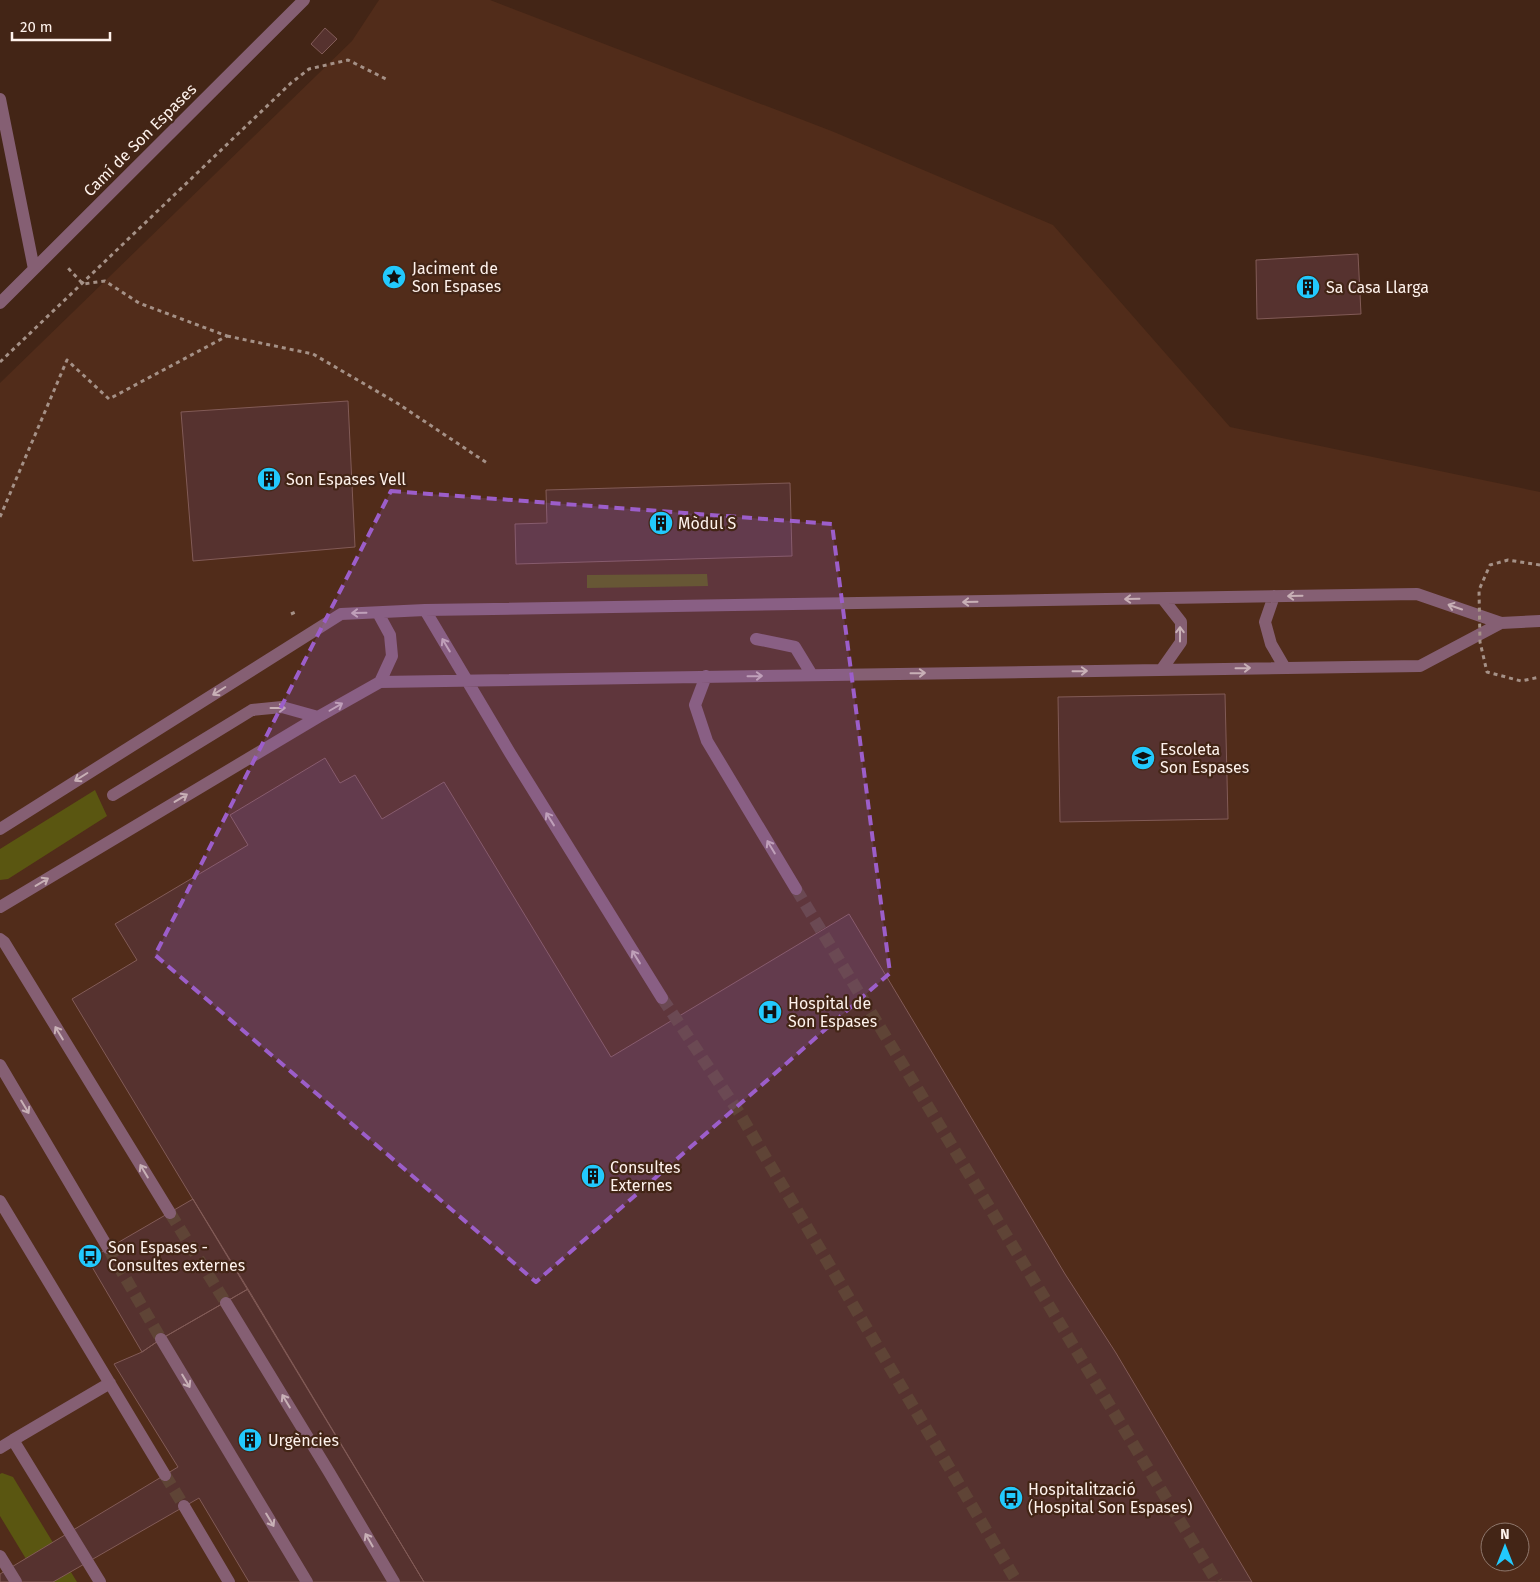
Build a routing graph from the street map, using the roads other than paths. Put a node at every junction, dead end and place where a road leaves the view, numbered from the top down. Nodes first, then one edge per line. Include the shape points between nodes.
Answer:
1 (304, 0) edge
2 (0, 99) edge
3 (34, 269) junction
4 (0, 303) edge
5 (1274, 596) junction
6 (1163, 598) junction
7 (425, 610) junction
8 (378, 613) junction
9 (1540, 622) edge
10 (1501, 623) junction
11 (756, 639) dead end
12 (1285, 668) junction
13 (1162, 670) junction
14 (812, 675) junction
15 (706, 676) junction
16 (467, 680) junction
17 (380, 682) junction
18 (318, 716) junction
19 (114, 794) dead end
20 (0, 828) edge
21 (796, 889) tunnel mouth
22 (0, 907) edge
23 (0, 939) edge
24 (662, 998) tunnel mouth
25 (0, 1065) edge
26 (0, 1201) edge
27 (170, 1213) tunnel mouth
28 (108, 1248) tunnel mouth
29 (226, 1303) tunnel mouth
30 (161, 1339) tunnel mouth
31 (110, 1383) junction
32 (13, 1440) junction
33 (0, 1448) edge
34 (165, 1475) tunnel mouth
35 (184, 1506) tunnel mouth
36 (0, 1556) edge
37 (16, 1582) edge
38 (100, 1582) edge
39 (230, 1582) edge
40 (308, 1582) edge
41 (394, 1582) edge

1 - 3 street, Camí de Son Espases
2 - 3 street
3 - 4 street, Camí de Son Espases
5 - 6 street
10 -> 5 street via 1417,594
5 - 12 street via 1265,622 1271,644
6 -> 7 street
13 -> 6 street via 1180,642 1180,622
7 - 8 street
16 -> 7 street
8 - 17 street via 390,635 392,656
8 -> 20 street via 341,614
9 - 10 street
10 - 12 street via 1420,666
11 - 14 street via 795,647
13 -> 12 street
14 -> 13 street
15 -> 14 street
15 - 16 street
21 -> 15 street via 707,742 695,705
16 - 17 street
24 -> 16 street
18 -> 17 street
19 -> 18 street via 252,710 282,707
22 -> 18 street
27 -> 23 street
25 -> 28 street
26 - 31 street
41 -> 29 street
30 -> 40 street
31 - 32 street
31 - 34 street
32 - 33 street
32 - 38 street
35 - 39 street
36 - 37 street

